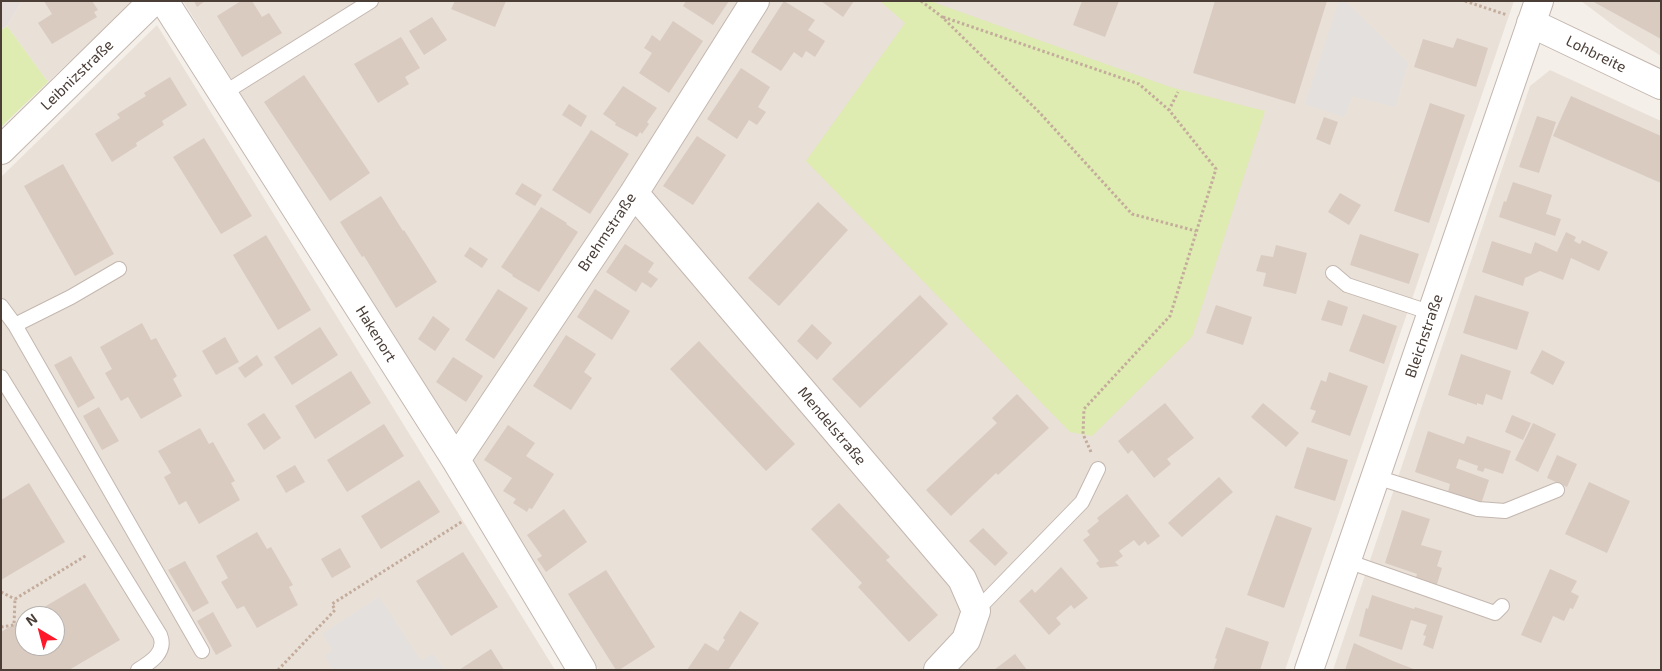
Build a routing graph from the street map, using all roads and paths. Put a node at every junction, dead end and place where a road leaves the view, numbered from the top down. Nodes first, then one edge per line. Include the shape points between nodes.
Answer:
1 (153, 1) edge
2 (164, 1) edge
3 (371, 1) edge
4 (755, 1) edge
5 (921, 1) edge
6 (1465, 1) edge
7 (1535, 12) edge
8 (941, 16) junction
9 (1661, 85) edge
10 (1178, 92) dead end
11 (224, 93) junction
12 (1169, 110) junction
13 (1, 150) edge
14 (634, 192) junction
15 (1196, 231) junction
16 (119, 269) dead end
17 (1333, 273) dead end
18 (1, 306) edge
19 (1432, 313) junction
20 (15, 325) junction
21 (1, 377) edge
22 (456, 460) junction
23 (1098, 469) joint
24 (1376, 477) junction
25 (1557, 490) dead end
26 (484, 508) junction
27 (105, 544) junction
28 (1347, 561) junction
29 (1, 592) edge
30 (15, 599) junction
31 (1502, 606) dead end
32 (976, 611) junction
33 (1, 628) edge
34 (202, 651) dead end
35 (138, 670) edge
36 (278, 670) edge
37 (582, 670) edge
38 (938, 670) edge
39 (1309, 670) edge

1 - 13 street, Leibnizstraße
2 - 11 street, Hakenort
3 - 11 lane
4 - 14 street, Brehmstraße
5 - 8 path
6 - 7 path
7 - 9 street, Lohbreite
7 - 19 street, Bleichstraße
8 - 12 path via 1139,84
8 - 15 path via 1039,112 1132,214
10 - 12 path
11 - 22 street, Hakenort
12 - 15 path via 1216,169
14 - 22 street, Brehmstraße
14 - 32 street, Mendelstraße via 962,579
15 - 23 path via 1170,316 1084,409 1083,434
16 - 20 lane
17 - 19 lane via 1347,285
18 - 20 lane
19 - 24 street, Bleichstraße
20 - 34 lane
21 - 27 lane
22 - 26 street, Hakenort
23 - 32 lane via 1082,502
24 - 25 lane via 1478,509 1505,511
24 - 28 street, Bleichstraße
26 - 36 path via 332,604 335,610
26 - 37 street, Hakenort
27 - 30 path
27 - 35 lane via 162,640 159,652
28 - 31 lane via 1495,613
28 - 39 street, Bleichstraße
29 - 30 path
30 - 33 path via 14,625
32 - 38 street via 966,640

